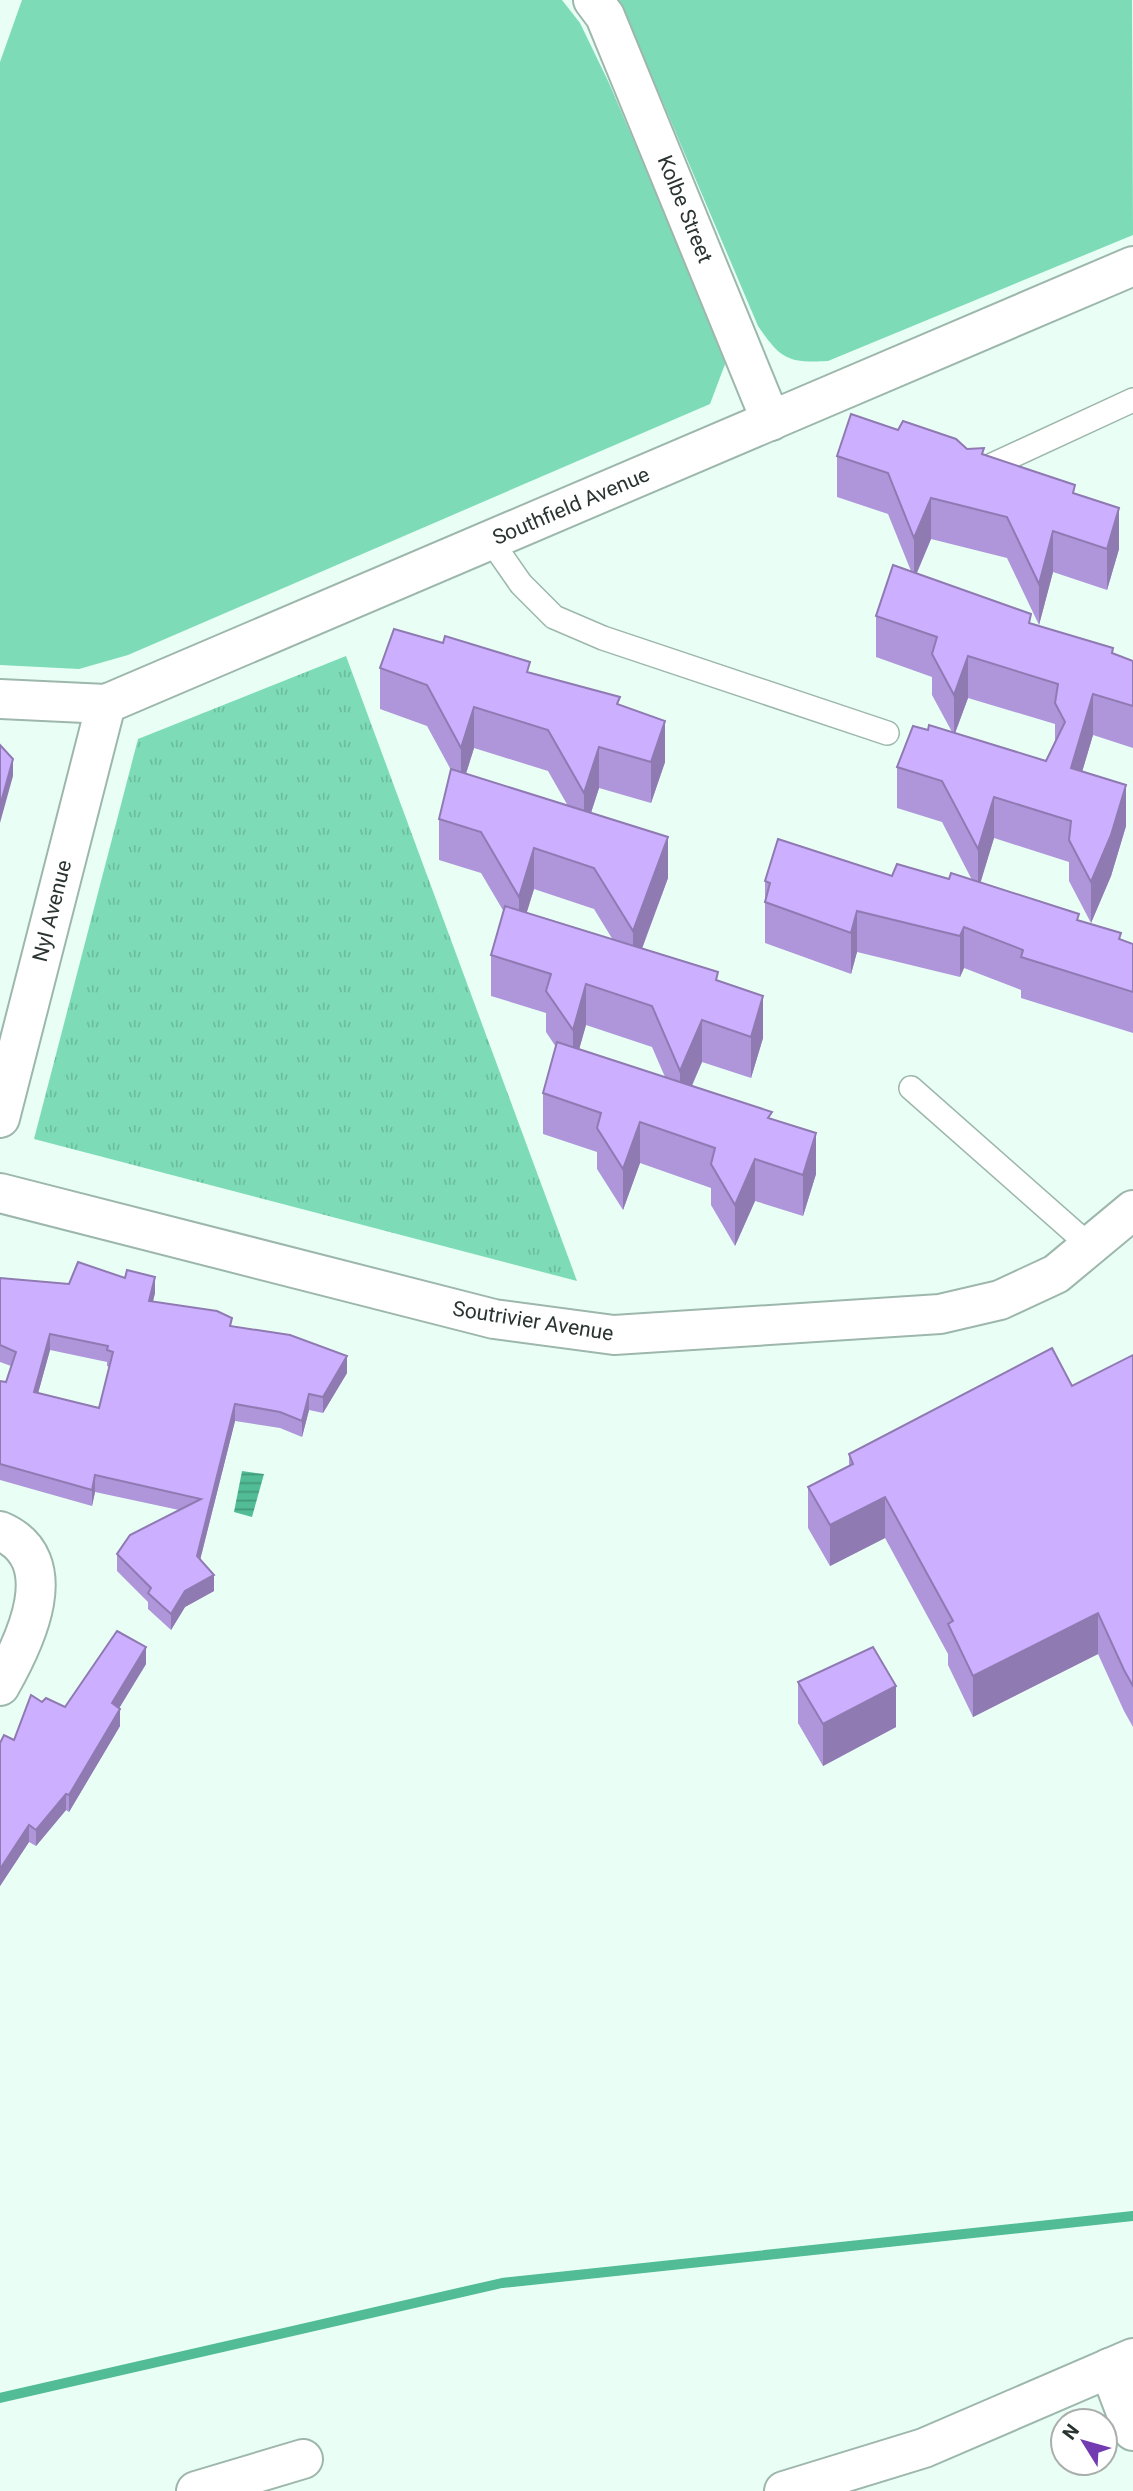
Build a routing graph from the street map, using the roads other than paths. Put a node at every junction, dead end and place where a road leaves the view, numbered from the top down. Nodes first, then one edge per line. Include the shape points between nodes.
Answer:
1 (593, 0) edge
2 (1133, 266) edge
3 (1133, 400) edge
4 (771, 421) junction
5 (969, 476) edge
6 (491, 541) junction
7 (0, 699) edge
8 (106, 704) junction
9 (887, 733) dead end
10 (911, 1088) dead end
11 (0, 1118) edge
12 (0, 1193) edge
13 (1133, 1210) edge
14 (1091, 1247) junction
15 (0, 1531) edge
16 (0, 1686) edge
17 (1121, 2363) edge
18 (1133, 2431) edge
19 (303, 2459) dead end
20 (792, 2490) edge
21 (196, 2491) edge

1 - 4 street, Kolbe Street via 605,16
2 - 4 street, Southfield Avenue
3 - 5 lane
4 - 6 street, Southfield Avenue
6 - 8 street, Southfield Avenue
6 - 9 lane via 521,584 554,617 603,638
7 - 8 street, Southfield Avenue
8 - 11 street, Nyl Avenue
10 - 14 lane
12 - 14 street, Soutrivier Avenue via 481,1316 614,1335 940,1314 1000,1300 1056,1274
13 - 14 street, Soutrivier Avenue
15 - 16 street via 13,1537 30,1556 36,1573 36,1594 19,1653
17 - 18 street
17 - 20 street via 924,2448
19 - 21 street

